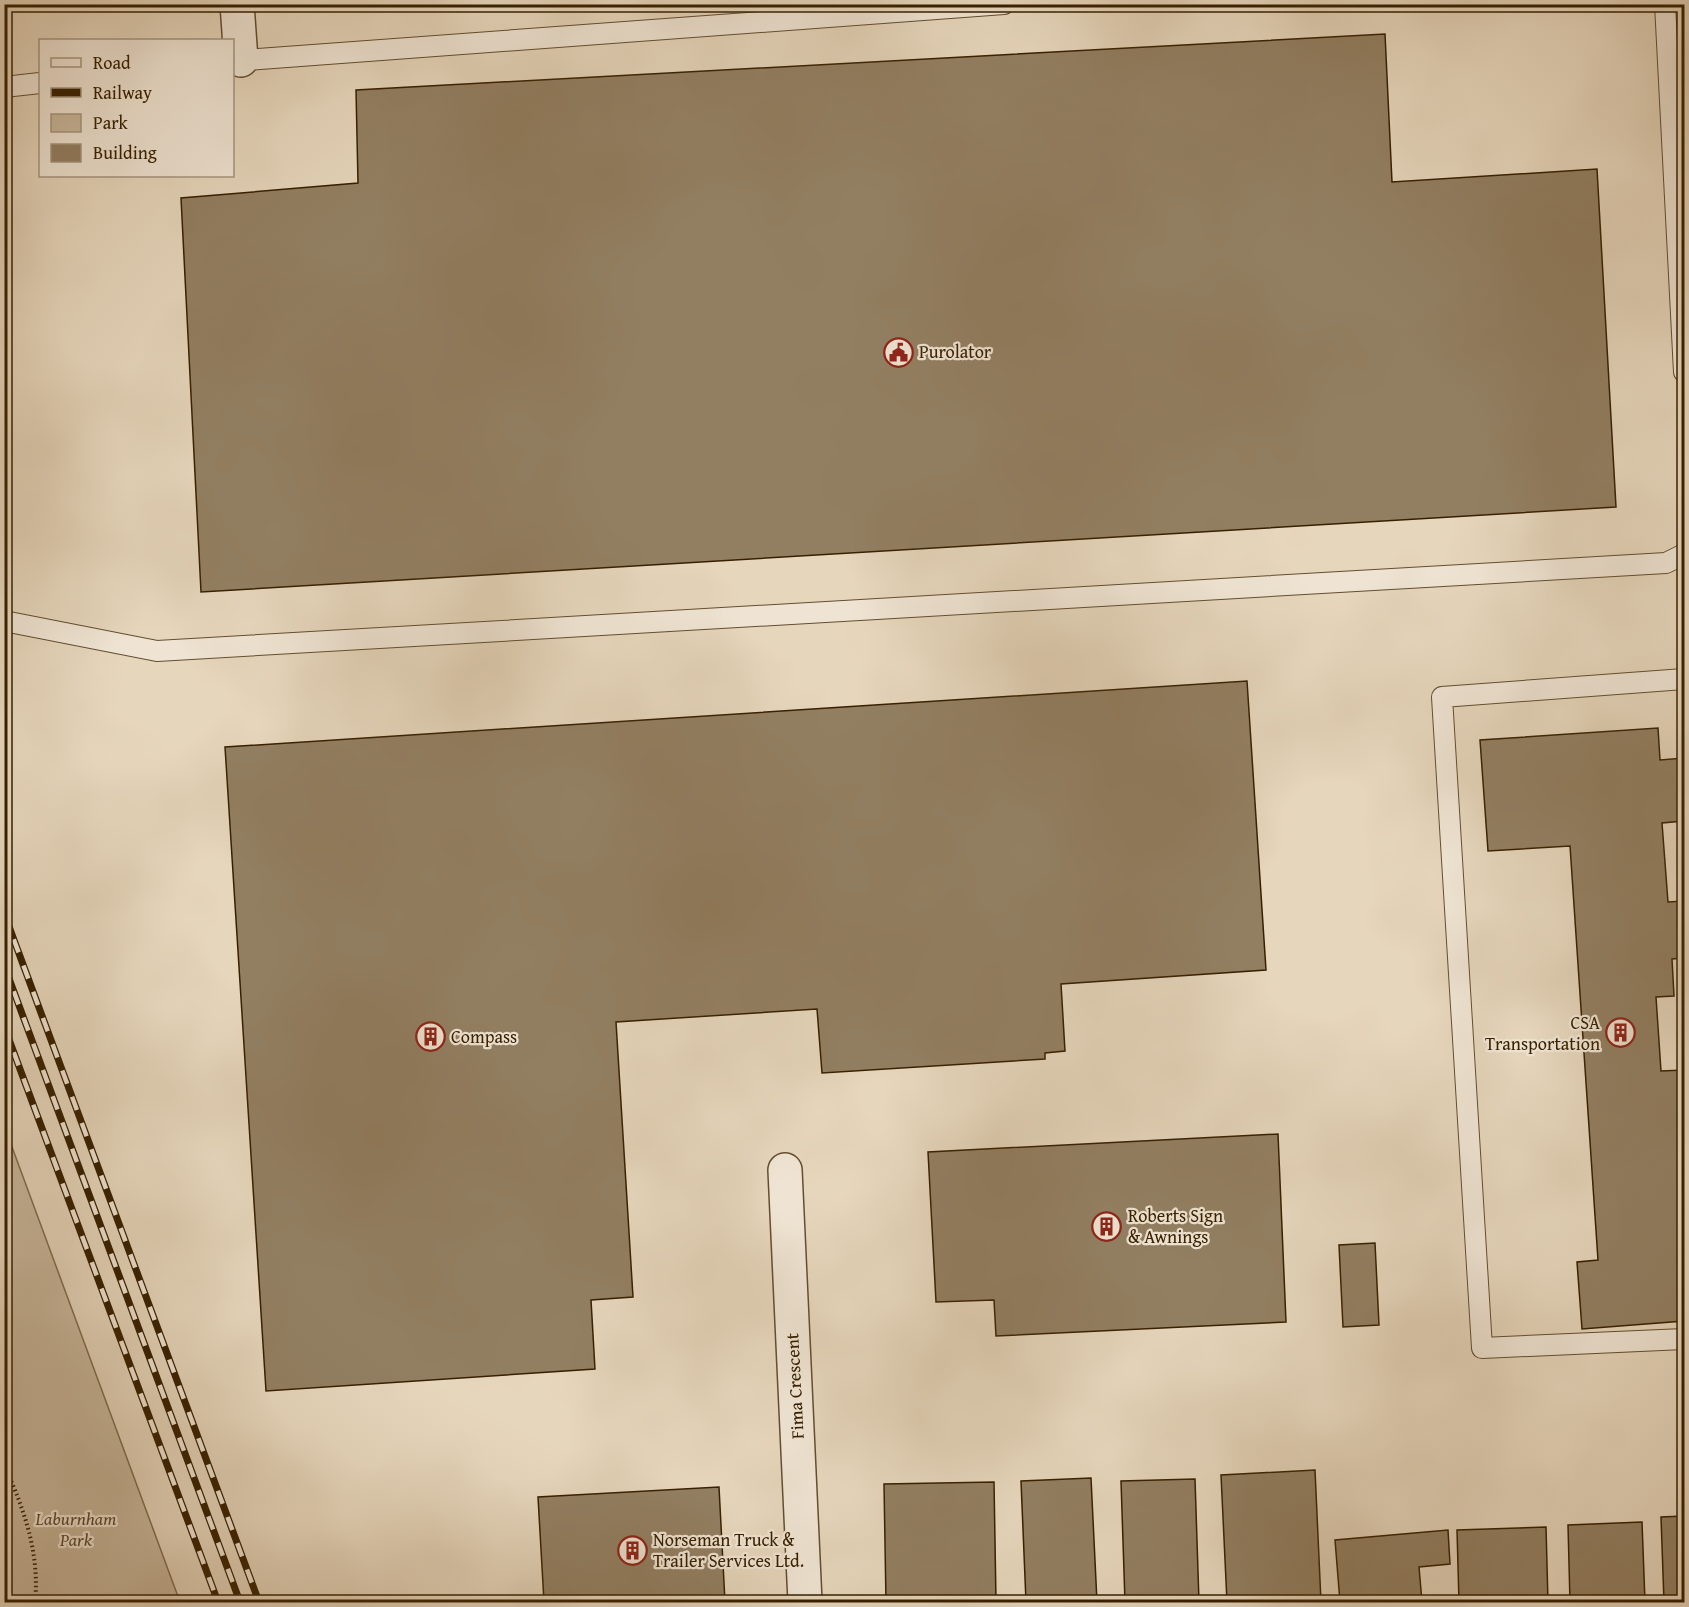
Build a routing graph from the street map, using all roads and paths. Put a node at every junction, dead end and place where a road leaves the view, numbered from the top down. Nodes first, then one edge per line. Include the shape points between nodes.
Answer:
1 (237, 4) edge
2 (1004, 4) edge
3 (1665, 4) edge
4 (237, 61) edge
5 (39, 83) edge
6 (4, 87) edge
7 (1684, 372) edge
8 (1684, 554) edge
9 (4, 621) edge
10 (1684, 680) edge
11 (785, 1170) dead end
12 (1684, 1339) edge
13 (4, 1465) edge
14 (35, 1602) edge
15 (805, 1602) edge

1 - 4 street
2 - 4 lane
3 - 7 lane
5 - 6 lane
8 - 9 lane via 1666,563 157,651
10 - 12 lane via 1442,697 1482,1348
11 - 15 street, Fima Crescent
13 - 14 path via 27,1520 34,1558

